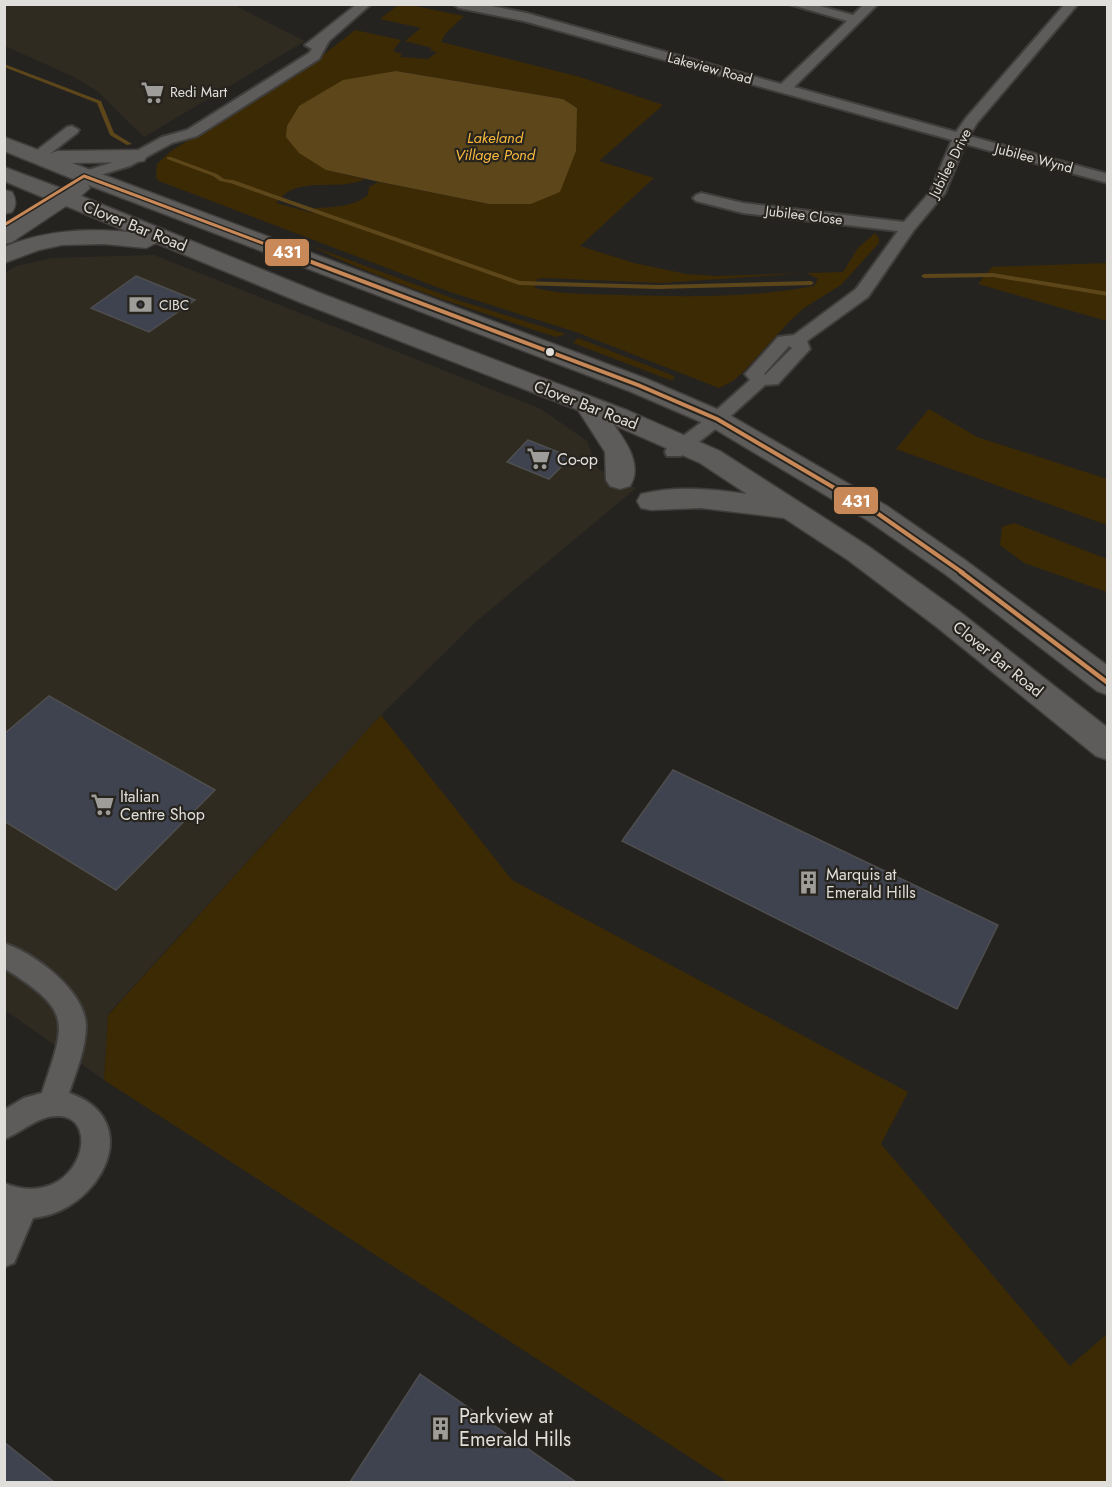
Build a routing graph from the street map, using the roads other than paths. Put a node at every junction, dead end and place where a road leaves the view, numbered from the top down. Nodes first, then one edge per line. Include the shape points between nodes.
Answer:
1 (459, 4) edge
2 (536, 4) edge
3 (795, 4) edge
4 (872, 4) edge
5 (1072, 4) edge
6 (362, 5) edge
7 (526, 17) junction
8 (855, 20) junction
9 (324, 39) junction
10 (785, 88) junction
11 (236, 89) junction
12 (254, 94) junction
13 (216, 101) dead end
14 (186, 119) dead end
15 (72, 130) dead end
16 (960, 138) junction
17 (167, 140) junction
18 (4, 142) edge
19 (37, 158) junction
20 (4, 159) edge
21 (130, 159) junction
22 (4, 173) edge
23 (1107, 179) edge
24 (79, 190) junction
25 (4, 197) edge
26 (701, 198) dead end
27 (4, 207) edge
28 (4, 225) edge
29 (908, 227) junction
30 (4, 237) edge
31 (4, 251) edge
32 (201, 253) junction
33 (4, 256) edge
34 (311, 298) junction
35 (588, 405) junction
36 (717, 419) junction
37 (679, 448) junction
38 (620, 480) dead end
39 (651, 501) dead end
40 (794, 511) junction
41 (1029, 624) junction
42 (1107, 683) edge
43 (1107, 747) edge
44 (4, 954) edge
45 (53, 1102) junction
46 (4, 1126) edge
47 (14, 1201) edge
48 (4, 1253) edge

1 - 7 street, Lakeview Road
2 - 7 street
3 - 8 street
4 - 8 street
5 - 16 street, Jubilee Drive
6 - 9 street
7 - 10 street, Lakeview Road
8 - 10 street
9 - 11 street via 294,52
9 - 12 street via 314,56
10 - 16 street, Lakeview Road
11 - 12 street
11 - 13 street
12 - 17 street via 192,133
14 - 17 street via 176,125
15 - 19 street
16 - 23 street, Jubilee Wynd
16 - 29 street, Jubilee Drive via 937,194
17 - 21 street
18 - 19 main road, Clover Bar Road
19 - 21 main road
19 - 24 main road, Clover Bar Road
20 - 24 main road
21 - 24 street
21 - 24 street
22 - 24 main road, Clover Bar Road
24 - 28 main road
24 - 30 main road
24 - 31 main road
24 - 32 main road, Clover Bar Road
24 - 36 main road, Clover Bar Road via 386,289
25 - 27 main road
26 - 29 street, Jubilee Close via 743,208
29 - 36 street, Jubilee Drive via 862,293 798,340 801,349 772,380 760,380
32 - 33 main road via 146,241 86,237 36,243
32 - 34 main road, Clover Bar Road
34 - 35 main road, Clover Bar Road
34 - 36 main road via 452,338 660,414 696,422
35 - 37 main road, Clover Bar Road
35 - 38 main road via 619,452
36 - 37 street
36 - 41 main road, Clover Bar Road via 877,513
37 - 40 main road, Clover Bar Road via 729,468
37 - 41 main road via 713,448 740,457
39 - 40 main road via 680,496
40 - 43 main road, Clover Bar Road via 949,620
41 - 42 main road, Clover Bar Road
44 - 45 street via 45,981 69,1009 73,1024
45 - 46 street via 18,1114
45 - 47 street via 83,1111 93,1123 96,1154 82,1178 60,1197 42,1204
47 - 48 street

